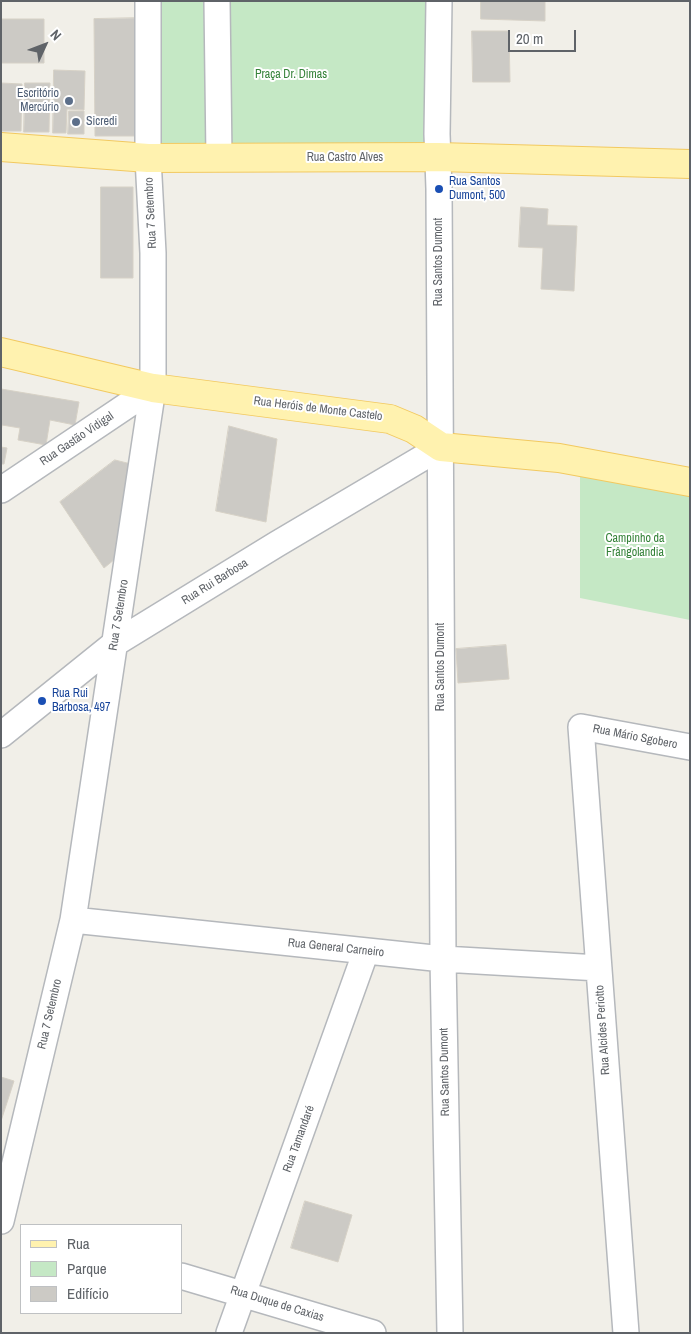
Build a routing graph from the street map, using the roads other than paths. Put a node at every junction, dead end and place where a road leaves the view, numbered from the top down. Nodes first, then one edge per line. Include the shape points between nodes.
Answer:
1 (148, 1) edge
2 (217, 1) edge
3 (439, 1) edge
4 (1, 147) edge
5 (438, 157) junction
6 (148, 158) junction
7 (219, 158) junction
8 (690, 164) edge
9 (1, 352) edge
10 (153, 388) junction
11 (440, 446) junction
12 (690, 482) edge
13 (1, 490) edge
14 (114, 644) junction
15 (581, 727) joint
16 (1, 735) edge
17 (690, 747) edge
18 (73, 920) junction
19 (366, 951) junction
20 (443, 959) junction
21 (599, 968) junction
22 (1, 1221) edge
23 (20, 1228) edge
24 (182, 1276) edge
25 (243, 1294) junction
26 (231, 1331) edge
27 (374, 1333) edge
28 (450, 1333) edge
29 (626, 1333) edge

1 - 6 street, Rua 7 Setembro
2 - 7 street
3 - 5 street, Rua Santos Dumont
4 - 6 main road, Rua Castro Alves
5 - 7 main road, Rua Castro Alves
5 - 8 main road, Rua Castro Alves
5 - 11 street, Rua Santos Dumont
6 - 7 main road, Rua Castro Alves
6 - 10 street, Rua 7 Setembro via 153,253
9 - 10 main road, Rua Heróis de Monte Castelo
10 - 11 main road, Rua Heróis de Monte Castelo via 390,419 414,428
10 - 13 street, Rua Gastão Vidigal
10 - 14 street, Rua 7 Setembro
11 - 12 main road, Rua Heróis de Monte Castelo via 559,458
11 - 14 street, Rua Rui Barbosa
11 - 20 street, Rua Santos Dumont
14 - 16 street, Rua Rui Barbosa
14 - 18 street, Rua 7 Setembro
15 - 17 street, Rua Mário Sgobero
15 - 21 street, Rua Alcides Periotto
18 - 19 street, Rua General Carneiro
18 - 22 street, Rua 7 Setembro
19 - 20 street, Rua General Carneiro
19 - 25 street, Rua Tamandaré
20 - 21 street, Rua General Carneiro
20 - 28 street, Rua Santos Dumont
21 - 29 street, Rua Alcides Periotto
22 - 23 street
24 - 25 street, Rua Duque de Caxias
25 - 26 street, Rua Tamandaré
25 - 27 street, Rua Duque de Caxias

